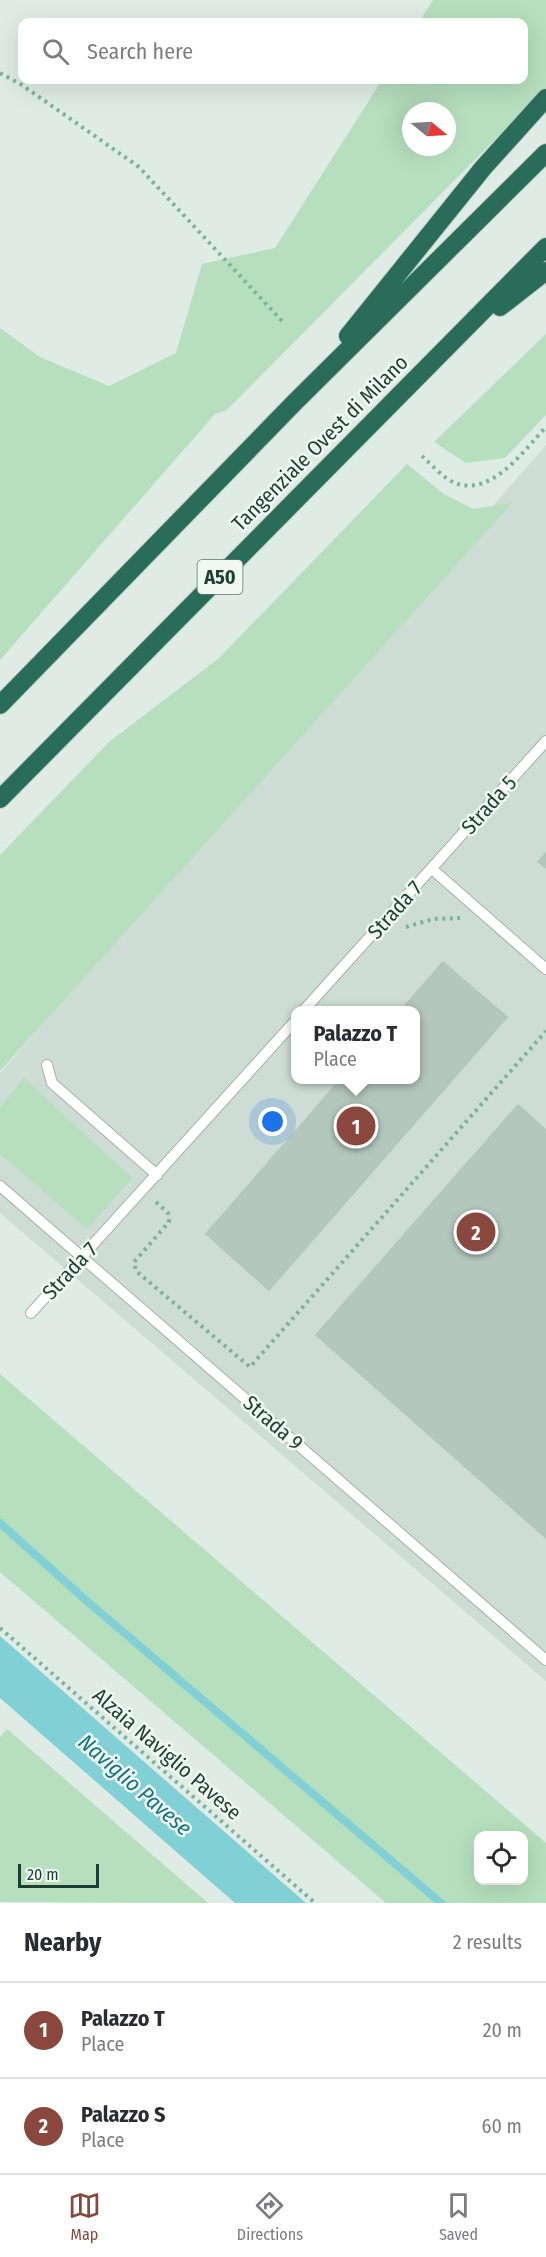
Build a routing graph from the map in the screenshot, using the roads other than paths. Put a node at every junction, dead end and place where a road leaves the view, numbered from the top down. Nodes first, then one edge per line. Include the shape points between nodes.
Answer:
1 (546, 98) edge
2 (546, 153) edge
3 (546, 247) edge
4 (546, 271) edge
5 (440, 355) junction
6 (295, 402) junction
7 (0, 705) edge
8 (546, 741) edge
9 (0, 799) edge
10 (432, 869) junction
11 (546, 969) edge
12 (309, 1006) edge
13 (291, 1026) edge
14 (47, 1065) dead end
15 (157, 1175) junction
16 (0, 1186) edge
17 (82, 1257) junction
18 (31, 1313) dead end
19 (546, 1660) edge

1 - 6 highway via 483,168
2 - 6 highway
3 - 5 highway, Tangenziale Ovest di Milano / A50
4 - 5 highway
5 - 9 highway, Tangenziale Ovest di Milano / A50
6 - 7 highway
8 - 10 lane, Strada 5
10 - 11 lane, Strada 7
10 - 12 lane, Strada 7
13 - 15 lane, Strada 7
14 - 15 lane via 52,1083
15 - 17 lane, Strada 7
16 - 17 lane, Strada 9
17 - 18 lane, Strada 7
17 - 19 lane, Strada 9

